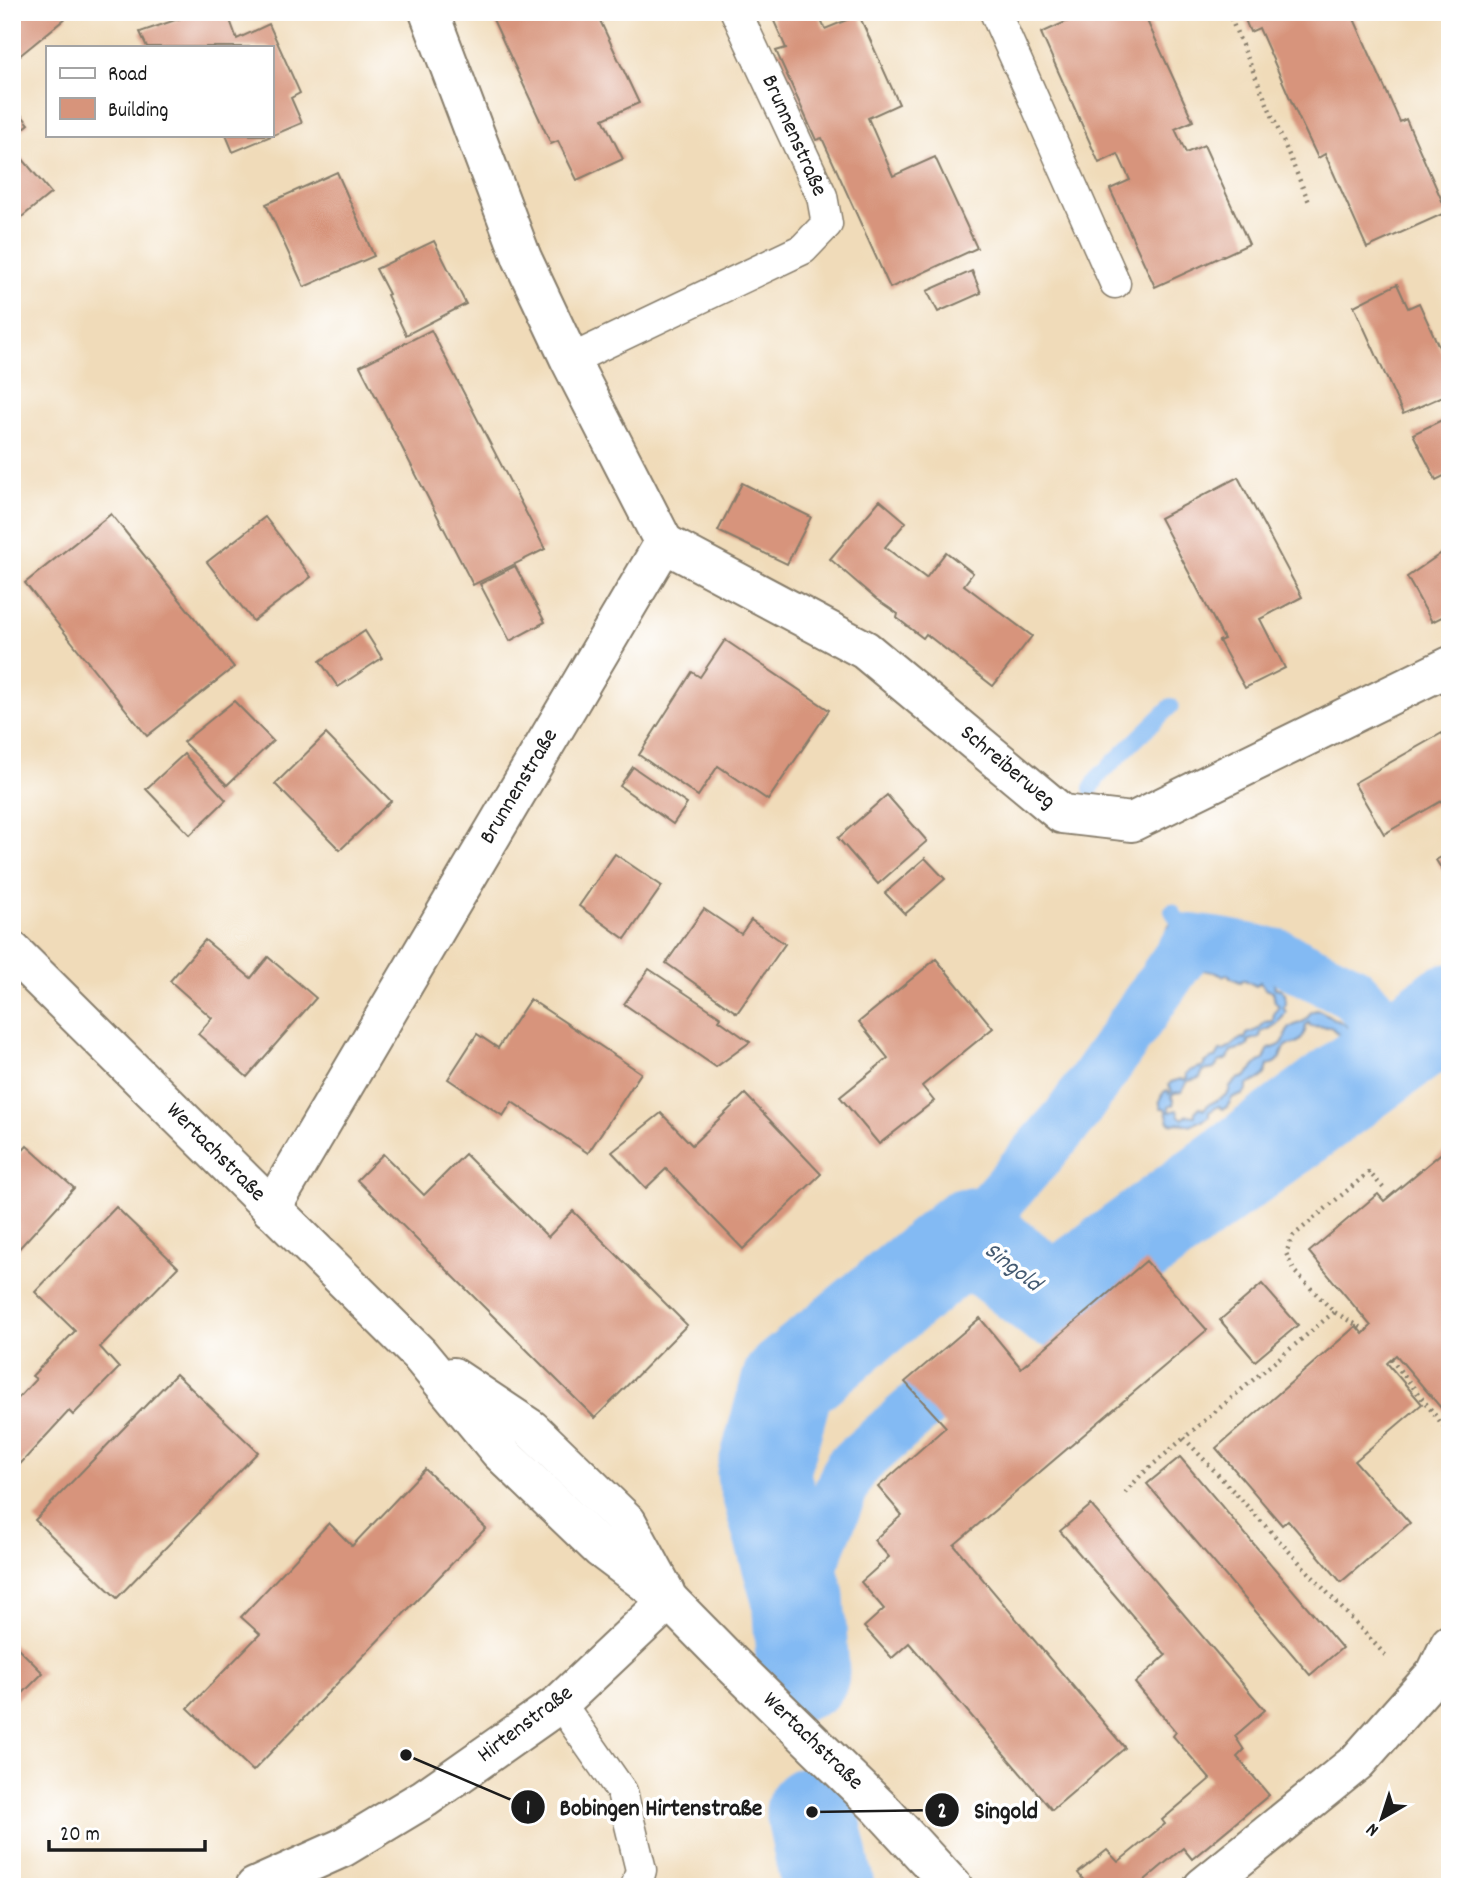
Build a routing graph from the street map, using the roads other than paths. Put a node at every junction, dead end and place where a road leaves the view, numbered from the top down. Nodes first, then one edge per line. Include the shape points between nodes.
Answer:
1 (429, 12) edge
2 (736, 12) edge
3 (995, 12) edge
4 (1115, 283) dead end
5 (570, 360) junction
6 (664, 543) junction
7 (1450, 666) edge
8 (12, 951) edge
9 (271, 1209) junction
10 (669, 1600) junction
11 (1450, 1644) edge
12 (560, 1703) junction
13 (256, 1887) edge
14 (636, 1887) edge
15 (953, 1887) edge
16 (1203, 1887) edge

1 - 5 street via 522,258
2 - 5 lane, Brunnenstraße via 822,196 827,224 803,249
3 - 4 lane
5 - 6 street
6 - 7 street, Schreiberweg via 865,650 1062,814 1132,822
6 - 9 street, Brunnenstraße
8 - 9 street, Wertachstraße
9 - 10 street, Wertachstraße via 419,1354 499,1451 601,1549
10 - 12 street, Hirtenstraße
10 - 15 street, Wertachstraße via 881,1809
11 - 16 street via 1436,1673 1357,1762
12 - 13 street, Hirtenstraße via 425,1798 342,1848
12 - 14 lane via 622,1792 641,1870

